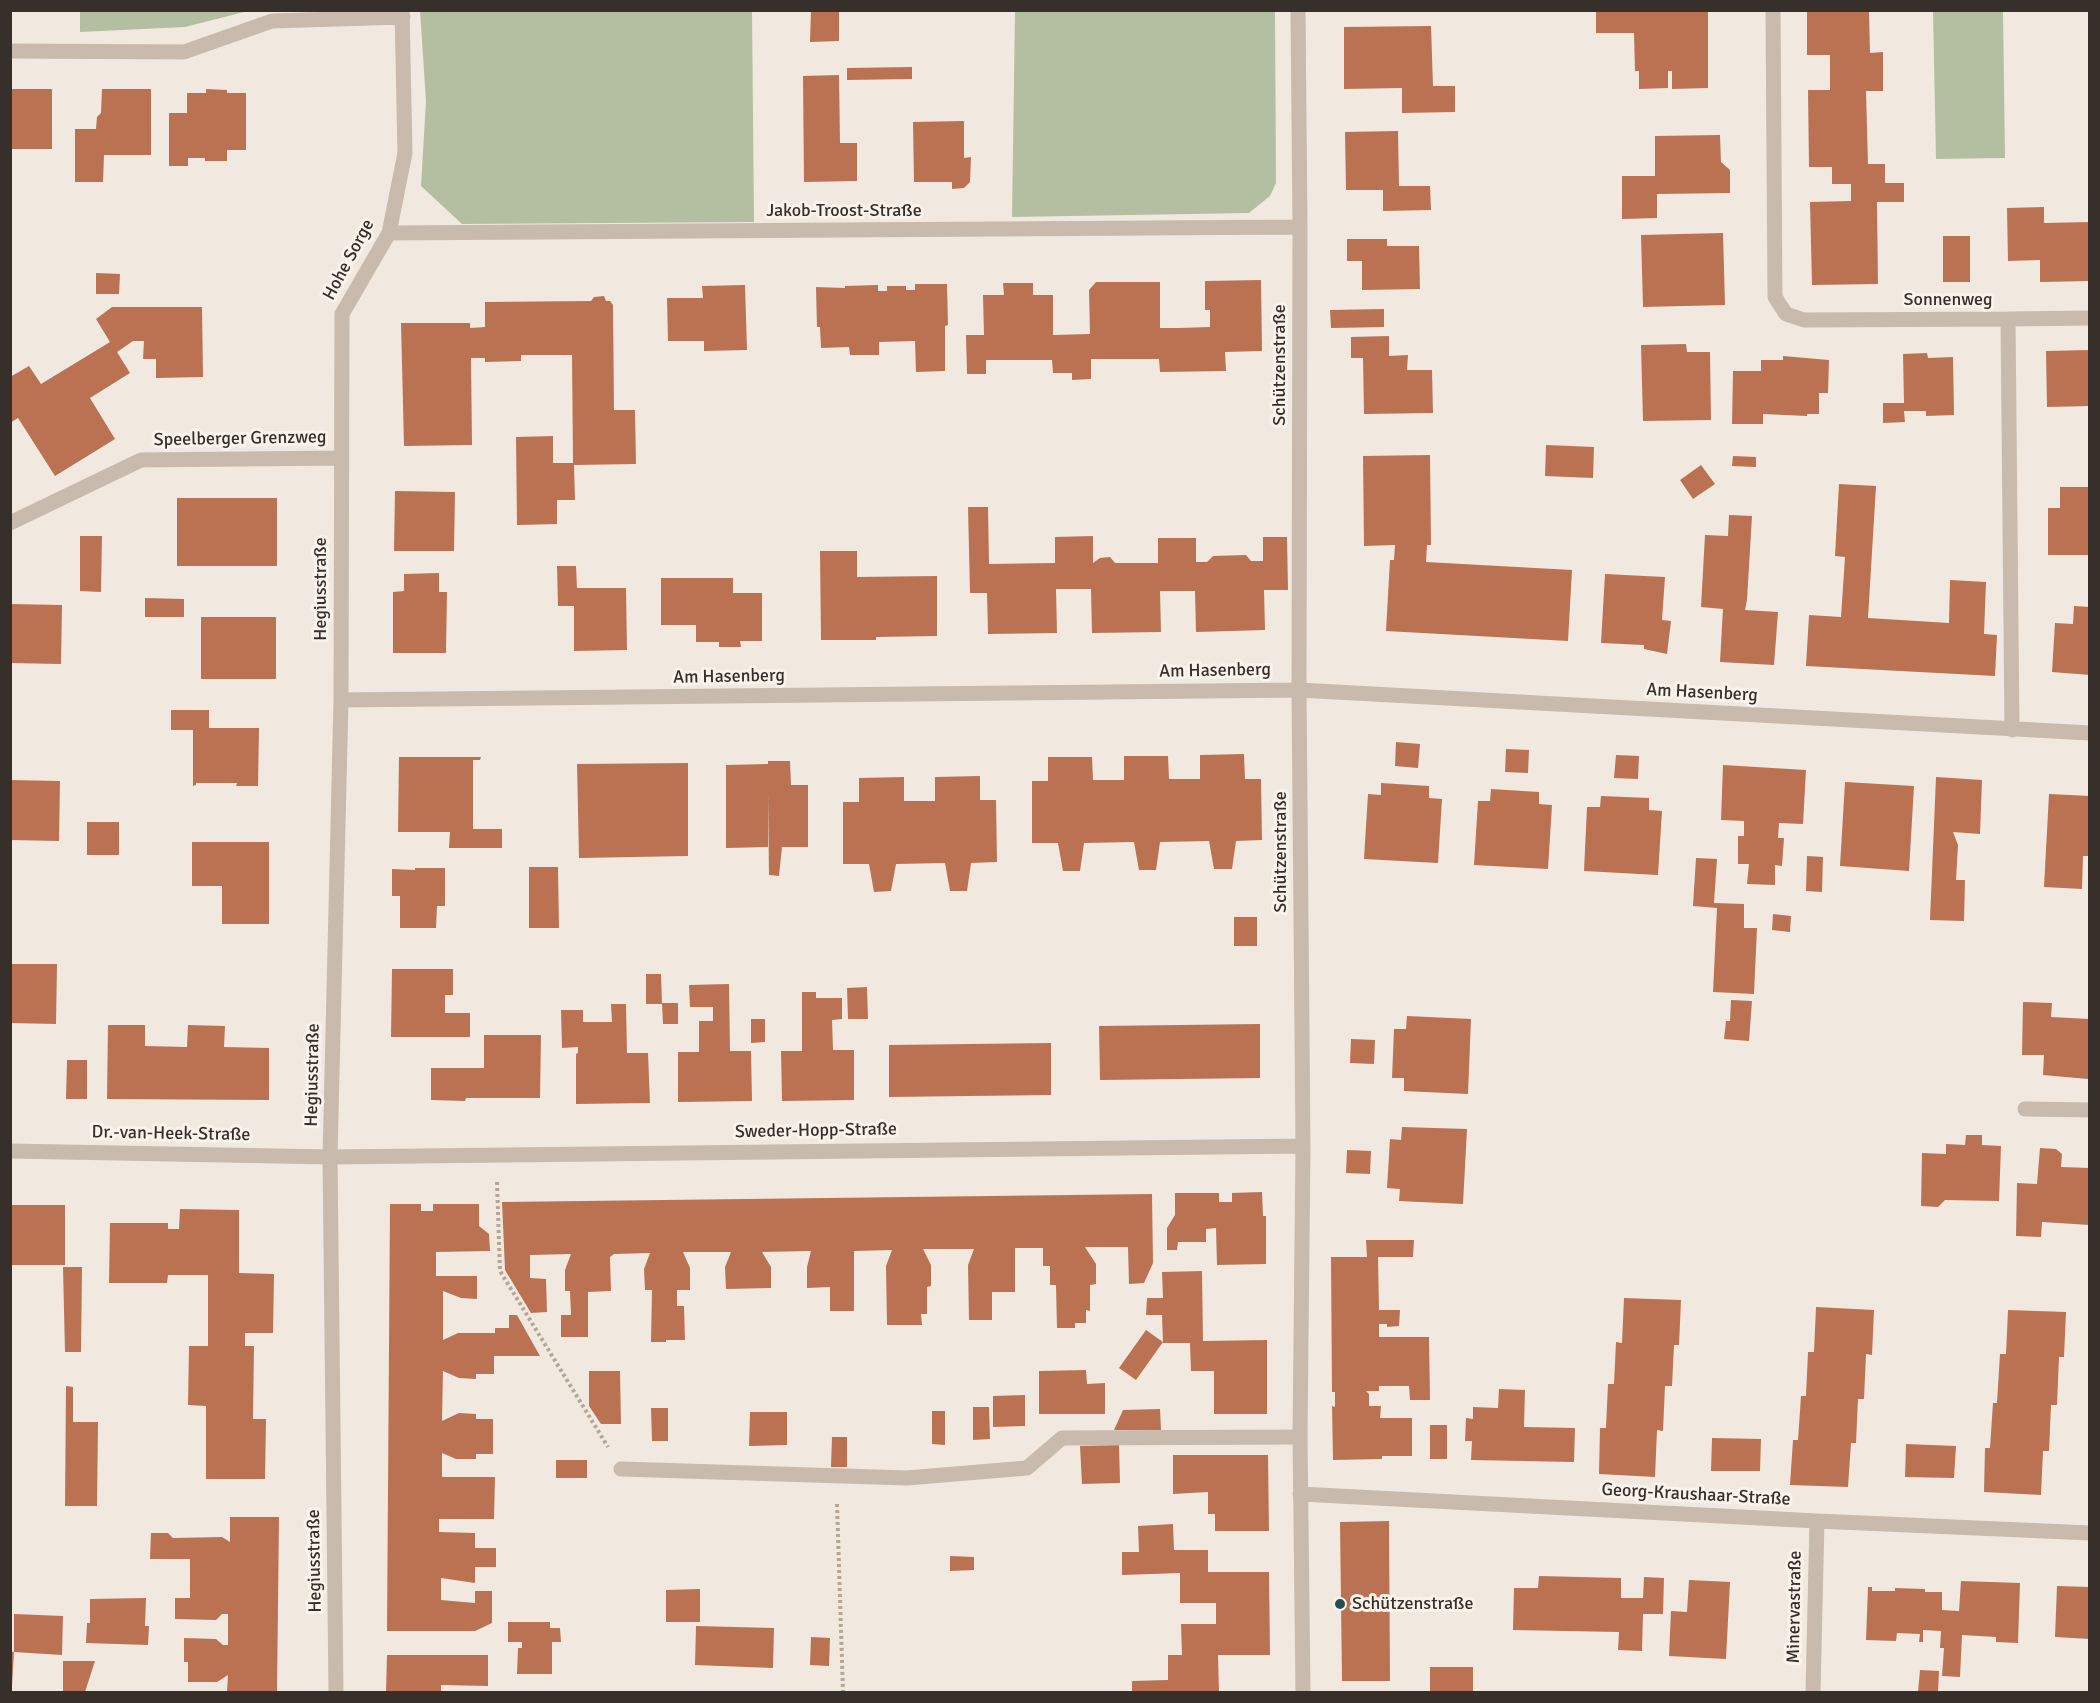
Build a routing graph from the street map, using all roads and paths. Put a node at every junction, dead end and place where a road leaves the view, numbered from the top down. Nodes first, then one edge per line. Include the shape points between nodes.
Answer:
1 (1298, 10) edge
2 (1773, 10) edge
3 (403, 14) edge
4 (10, 51) edge
5 (1300, 227) junction
6 (389, 233) junction
7 (2090, 318) edge
8 (2008, 319) junction
9 (341, 458) junction
10 (10, 523) edge
11 (1299, 690) junction
12 (340, 700) junction
13 (2012, 730) junction
14 (2090, 733) edge
15 (2025, 1109) dead end
16 (2090, 1110) edge
17 (1303, 1146) junction
18 (10, 1151) edge
19 (497, 1155) junction
20 (330, 1157) junction
21 (1300, 1437) junction
22 (621, 1469) joint
23 (836, 1475) junction
24 (1300, 1494) junction
25 (1817, 1521) junction
26 (2090, 1533) edge
27 (336, 1692) edge
28 (843, 1692) edge
29 (1303, 1692) edge
30 (1813, 1692) edge

1 - 5 street, Schützenstraße
2 - 8 street, Sonnenweg via 1775,297 1786,314 1804,320
3 - 4 street via 272,21 184,52
3 - 6 street, Hohe Sorge via 405,153
5 - 6 street, Jakob-Troost-Straße
5 - 11 street, Schützenstraße
6 - 9 street, Hohe Sorge via 342,314
7 - 8 street
8 - 13 street, Sonnenweg
9 - 10 street, Speelberger Grenzweg via 141,460
9 - 12 street, Hegiusstraße
11 - 12 street, Am Hasenberg
11 - 13 street, Am Hasenberg
11 - 17 street, Schützenstraße
12 - 20 street, Hegiusstraße
13 - 14 street, Am Hasenberg
15 - 16 street
17 - 19 street, Sweder-Hopp-Straße
17 - 21 street, Schützenstraße
18 - 20 street, Dr.-van-Heek-Straße
19 - 20 street, Sweder-Hopp-Straße
19 - 22 path via 500,1271
20 - 27 street, Hegiusstraße
21 - 23 street via 1062,1438 1027,1468 907,1478
21 - 24 street, Schützenstraße
22 - 23 street
23 - 28 path
24 - 25 street, Georg-Kraushaar-Straße
24 - 29 street, Schützenstraße
25 - 26 street, Georg-Kraushaar-Straße
25 - 30 street, Minervastraße

